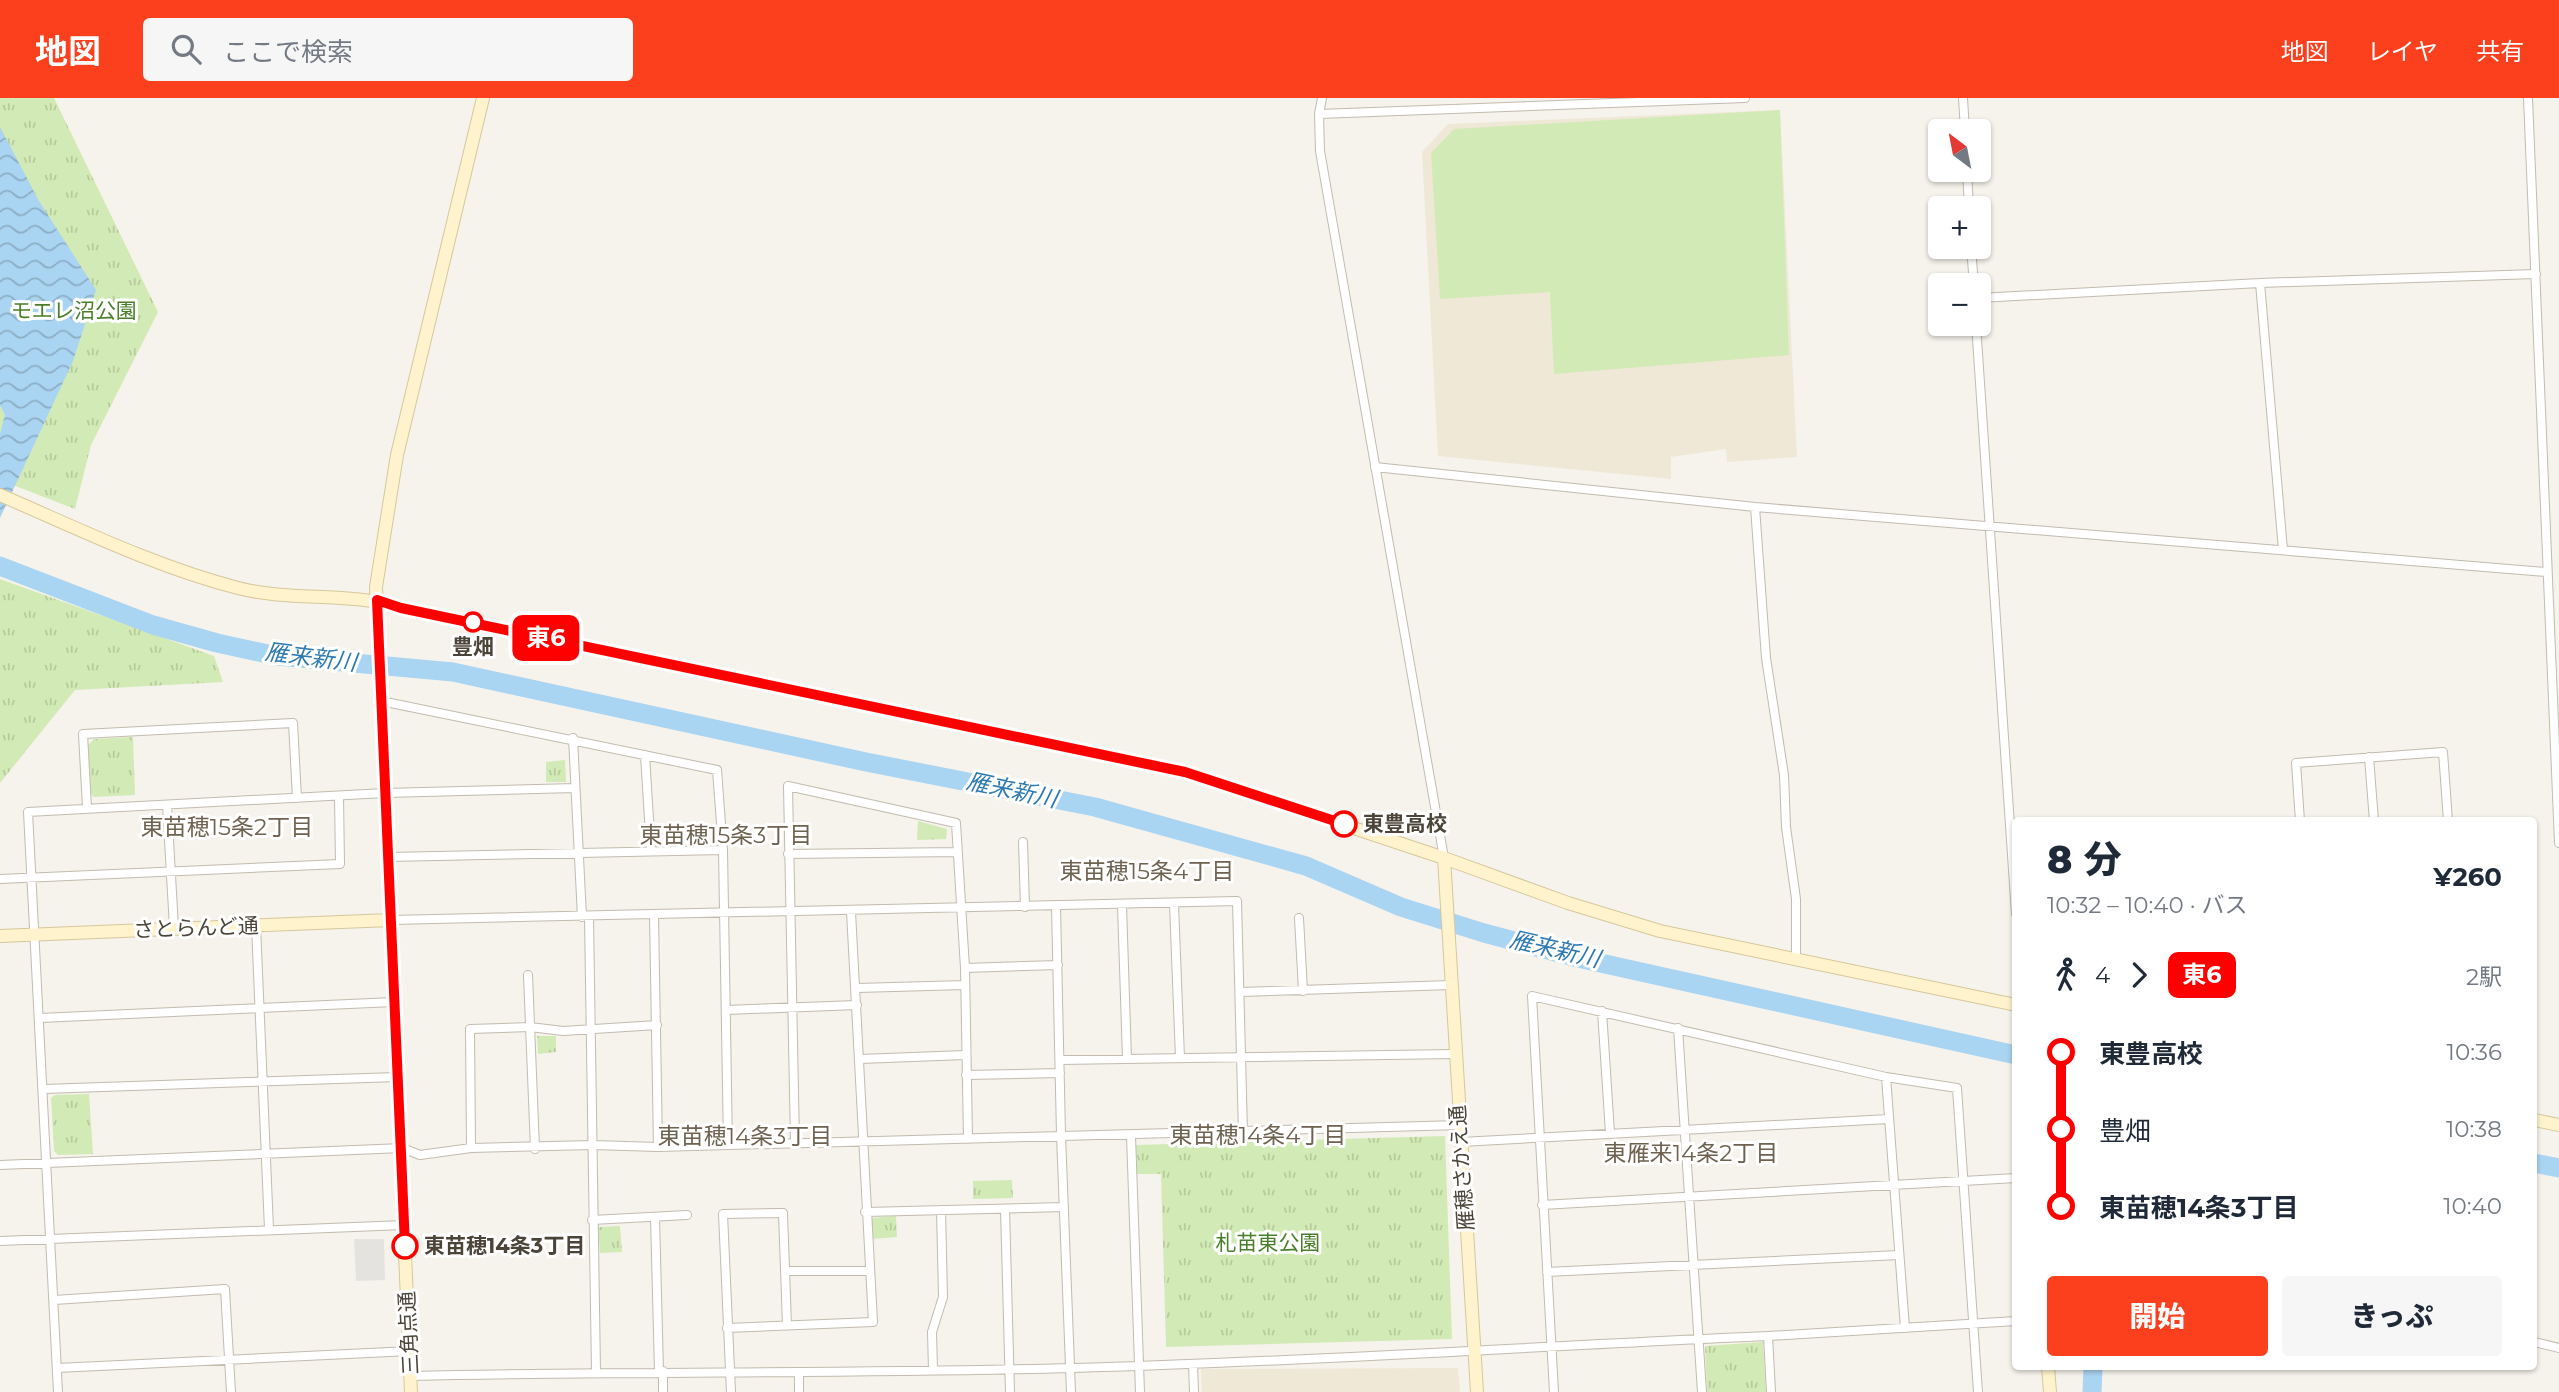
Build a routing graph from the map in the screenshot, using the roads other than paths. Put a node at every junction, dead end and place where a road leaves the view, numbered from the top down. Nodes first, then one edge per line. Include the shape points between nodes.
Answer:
1 (483, 98) edge
2 (1322, 98) edge
3 (1745, 98) edge
4 (1963, 98) edge
5 (2528, 98) edge
6 (1319, 114) junction
7 (1964, 119) edge
8 (2536, 274) junction
9 (2260, 283) junction
10 (1991, 297) edge
11 (1977, 336) edge
12 (1375, 467) junction
13 (0, 495) edge
14 (1755, 507) junction
15 (1987, 525) junction
16 (2283, 550) junction
17 (2546, 572) junction
18 (377, 600) junction
19 (381, 701) junction
20 (573, 738) junction
21 (645, 755) junction
22 (2369, 757) junction
23 (575, 788) junction
24 (385, 793) junction
25 (338, 796) junction
26 (297, 798) junction
27 (167, 805) junction
28 (87, 808) junction
29 (2300, 817) edge
30 (2374, 817) edge
31 (2448, 817) edge
32 (1023, 842) dead end
33 (2559, 843) edge
34 (723, 850) junction
35 (651, 851) junction
36 (958, 852) junction
37 (578, 853) junction
38 (788, 854) junction
39 (388, 857) junction
40 (1444, 858) junction
41 (2012, 860) edge
42 (171, 872) junction
43 (33, 877) junction
44 (0, 879) edge
45 (1174, 904) junction
46 (1056, 906) junction
47 (1122, 906) junction
48 (1025, 907) junction
49 (960, 908) junction
50 (790, 912) junction
51 (851, 912) junction
52 (724, 914) junction
53 (654, 915) junction
54 (586, 917) junction
55 (1299, 918) dead end
56 (391, 920) junction
57 (256, 926) junction
58 (174, 928) junction
59 (36, 934) junction
60 (0, 936) edge
61 (1796, 961) junction
62 (1058, 965) junction
63 (965, 968) junction
64 (528, 975) dead end
65 (965, 985) junction
66 (1451, 985) junction
67 (857, 988) junction
68 (1303, 991) junction
69 (1240, 992) junction
70 (394, 1002) junction
71 (2012, 1004) edge
72 (857, 1006) junction
73 (259, 1007) junction
74 (792, 1009) junction
75 (726, 1010) junction
76 (1602, 1011) junction
77 (40, 1018) junction
78 (657, 1025) junction
79 (530, 1027) junction
80 (1678, 1028) junction
81 (589, 1029) junction
82 (1455, 1054) junction
83 (965, 1055) junction
84 (1180, 1058) junction
85 (1242, 1058) junction
86 (860, 1059) junction
87 (1127, 1059) junction
88 (1060, 1060) junction
89 (1060, 1073) junction
90 (966, 1076) junction
91 (397, 1077) junction
92 (1886, 1077) junction
93 (262, 1080) junction
94 (44, 1089) junction
95 (1889, 1119) junction
96 (2537, 1121) edge
97 (1460, 1125) junction
98 (2559, 1125) edge
99 (1687, 1129) junction
100 (1243, 1133) junction
101 (1610, 1133) junction
102 (1061, 1135) junction
103 (1131, 1136) junction
104 (1538, 1137) junction
105 (968, 1139) junction
106 (864, 1142) junction
107 (1461, 1142) junction
108 (794, 1143) junction
109 (593, 1145) junction
110 (728, 1145) junction
111 (658, 1147) junction
112 (402, 1148) junction
113 (471, 1149) junction
114 (535, 1149) junction
115 (267, 1152) junction
116 (47, 1163) junction
117 (0, 1165) edge
118 (2012, 1178) edge
119 (1964, 1182) junction
120 (1896, 1186) junction
121 (1691, 1197) junction
122 (1542, 1205) junction
123 (1065, 1207) junction
124 (1005, 1209) junction
125 (941, 1210) junction
126 (865, 1212) junction
127 (687, 1215) dead end
128 (655, 1217) junction
129 (592, 1220) junction
130 (404, 1225) junction
131 (270, 1229) junction
132 (51, 1239) junction
133 (0, 1241) edge
134 (1899, 1255) junction
135 (1693, 1266) junction
136 (870, 1271) junction
137 (785, 1272) junction
138 (1547, 1272) junction
139 (54, 1300) junction
140 (2012, 1321) edge
141 (1976, 1324) junction
142 (787, 1325) junction
143 (727, 1328) junction
144 (1905, 1328) junction
145 (1768, 1336) junction
146 (1699, 1339) junction
147 (2537, 1343) edge
148 (1552, 1348) junction
149 (2559, 1348) edge
150 (410, 1351) junction
151 (1475, 1352) junction
152 (230, 1359) junction
153 (1194, 1364) junction
154 (1140, 1365) junction
155 (57, 1368) junction
156 (1009, 1368) junction
157 (1070, 1368) junction
158 (730, 1370) junction
159 (933, 1370) junction
160 (2048, 1370) edge
161 (661, 1371) junction
162 (596, 1372) junction
163 (799, 1373) junction
164 (411, 1377) junction
165 (58, 1392) edge
166 (231, 1392) edge
167 (411, 1392) edge
168 (663, 1392) edge
169 (731, 1392) edge
170 (799, 1392) edge
171 (1010, 1392) edge
172 (1071, 1392) edge
173 (1140, 1392) edge
174 (1194, 1392) edge
175 (1477, 1392) edge
176 (1555, 1392) edge
177 (1702, 1392) edge
178 (1771, 1392) edge
179 (1978, 1392) edge
180 (2050, 1392) edge

1 - 18 street via 397,456 384,524
2 - 6 street
3 - 6 street
4 - 7 street
5 - 8 street
6 - 12 street via 1320,151
8 - 9 street
8 - 17 street
9 - 10 street
9 - 16 street
11 - 15 street
12 - 14 street
12 - 40 street
13 - 18 street via 189,574 238,588 269,595
14 - 15 street
14 - 61 street via 1766,658 1796,900
15 - 16 street
15 - 41 street
16 - 17 street
17 - 33 street
18 - 19 street, 三角点通
18 - 40 street via 1185,772
19 - 20 street
19 - 24 street, 三角点通
20 - 21 street
20 - 23 street
21 - 34 street via 717,770
21 - 35 street
22 - 29 street via 2296,763
22 - 30 street
22 - 31 street via 2442,752
23 - 24 street
23 - 37 street
24 - 25 street
24 - 39 street, 三角点通
25 - 26 street
25 - 42 street via 340,864
26 - 27 street
26 - 28 street via 293,723 83,734
27 - 28 street
27 - 42 street
28 - 43 street via 29,812
32 - 48 street
34 - 35 street
34 - 52 street
35 - 37 street
36 - 38 street
36 - 38 street via 956,824 788,786
36 - 49 street
37 - 39 street
37 - 54 street
38 - 50 street
39 - 56 street, 三角点通
40 - 61 street via 1660,931
40 - 66 street, 雁穂さかえ通
42 - 43 street
42 - 58 street
43 - 44 street
43 - 59 street
45 - 47 street
45 - 69 street via 1237,901
45 - 84 street
46 - 47 street
46 - 48 street
46 - 62 street
47 - 87 street
48 - 49 street
49 - 51 street
49 - 63 street
50 - 51 street
50 - 52 street
50 - 74 street
51 - 67 street
52 - 53 street
52 - 75 street
53 - 54 street
53 - 78 street
54 - 56 street
54 - 81 street
55 - 68 street
56 - 57 street, さとらんど通
56 - 70 street, 三角点通
57 - 58 street, さとらんど通
57 - 73 street
58 - 59 street, さとらんど通
59 - 60 street, さとらんど通
59 - 77 street
61 - 71 street
62 - 63 street
62 - 88 street
63 - 65 street
64 - 79 street
65 - 67 street
65 - 83 street
66 - 68 street
66 - 82 street, 雁穂さかえ通
67 - 72 street
68 - 69 street
69 - 85 street
70 - 73 street
70 - 91 street, 三角点通
72 - 74 street
72 - 86 street
73 - 77 street
73 - 93 street
74 - 75 street
74 - 108 street
75 - 110 street
76 - 80 street
76 - 101 street
76 - 104 street via 1532,996
77 - 94 street
78 - 81 street
78 - 111 street
79 - 81 street
79 - 113 street via 470,1028
79 - 114 street
80 - 92 street
80 - 99 street
81 - 109 street
82 - 85 street
82 - 97 street, 雁穂さかえ通
83 - 86 street
83 - 90 street
84 - 85 street
84 - 87 street
85 - 100 street
86 - 106 street
87 - 88 street
88 - 89 street
89 - 90 street
89 - 102 street
90 - 105 street
91 - 93 street
91 - 112 street, 三角点通
92 - 95 street
92 - 119 street via 1957,1088
93 - 94 street
93 - 115 street
94 - 116 street
95 - 99 street
95 - 120 street
96 - 98 street
97 - 100 street
97 - 107 street, 雁穂さかえ通
99 - 101 street
99 - 121 street
100 - 103 street
101 - 104 street
102 - 103 street
102 - 105 street
102 - 123 street
103 - 154 street
104 - 107 street
104 - 122 street
105 - 106 street
106 - 108 street
106 - 126 street
107 - 151 street, 雁穂さかえ通
108 - 110 street
109 - 111 street
109 - 114 street
109 - 129 street
110 - 111 street
112 - 113 street via 420,1155
112 - 115 street
112 - 130 street, 三角点通
113 - 114 street
115 - 116 street
115 - 131 street
116 - 117 street
116 - 132 street
118 - 119 street
119 - 120 street
119 - 141 street
120 - 121 street
120 - 134 street
121 - 122 street
121 - 135 street
122 - 138 street
123 - 124 street
123 - 157 street
124 - 125 street
124 - 156 street
125 - 126 street
125 - 159 street via 943,1297 932,1332
126 - 136 street
127 - 128 street
128 - 129 street
128 - 161 street
129 - 162 street
130 - 131 street
130 - 150 street, 三角点通
131 - 132 street
132 - 133 street
132 - 139 street
134 - 135 street
134 - 144 street
135 - 138 street
135 - 146 street
136 - 137 street
136 - 142 street via 873,1322
137 - 142 street
137 - 143 street via 783,1213 723,1214
138 - 148 street
139 - 152 street via 225,1289
139 - 155 street
140 - 141 street
141 - 144 street
141 - 179 street
142 - 143 street
143 - 158 street
144 - 145 street
145 - 146 street
145 - 178 street
146 - 148 street
146 - 177 street
147 - 149 street
148 - 151 street
148 - 176 street
150 - 152 street
150 - 164 street, 三角点通
151 - 153 street
151 - 175 street, 雁穂さかえ通
152 - 155 street
152 - 166 street
153 - 154 street
153 - 174 street
154 - 157 street
154 - 173 street
155 - 165 street
156 - 157 street
156 - 159 street
156 - 171 street
157 - 172 street
158 - 161 street
158 - 163 street
158 - 169 street
159 - 163 street
160 - 180 street
161 - 162 street
161 - 168 street
162 - 164 street
163 - 170 street
164 - 167 street, 三角点通

